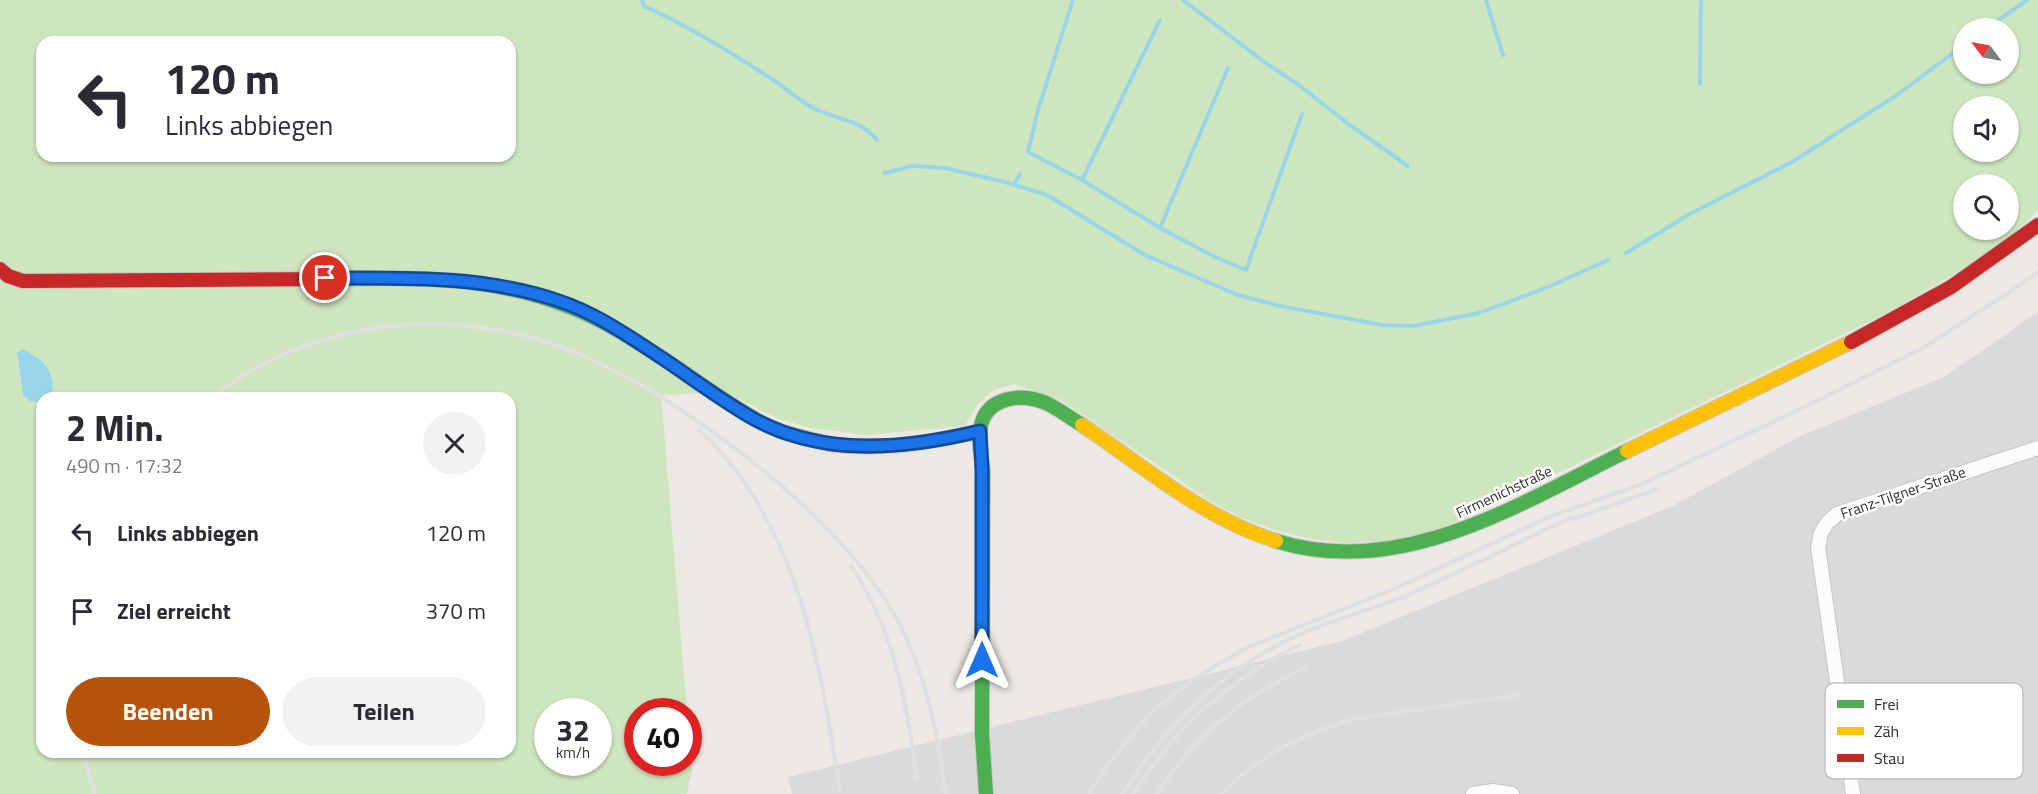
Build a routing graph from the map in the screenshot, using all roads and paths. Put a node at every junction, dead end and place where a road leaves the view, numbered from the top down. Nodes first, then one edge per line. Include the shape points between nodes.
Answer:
1 (2038, 225) edge
2 (0, 269) edge
3 (980, 431) junction
4 (2038, 448) edge
5 (1837, 683) edge
6 (1851, 779) edge
7 (986, 794) edge
8 (1473, 794) edge
9 (1512, 794) edge
10 (1853, 794) edge

1 - 3 street, Firmenichstraße via 1951,287 1867,334 1485,521 1412,547 1371,552 1329,551 1281,543 1252,533 1203,508 1040,400 1003,400 987,411
2 - 3 street via 23,281 394,278 487,283 561,301 591,315 754,418 783,432 848,446 899,446
3 - 7 street via 982,734
4 - 5 street, Franz-Tilgner-Straße via 1837,514 1827,523 1818,547
6 - 10 street, Franz-Tilgner-Straße
8 - 9 street

